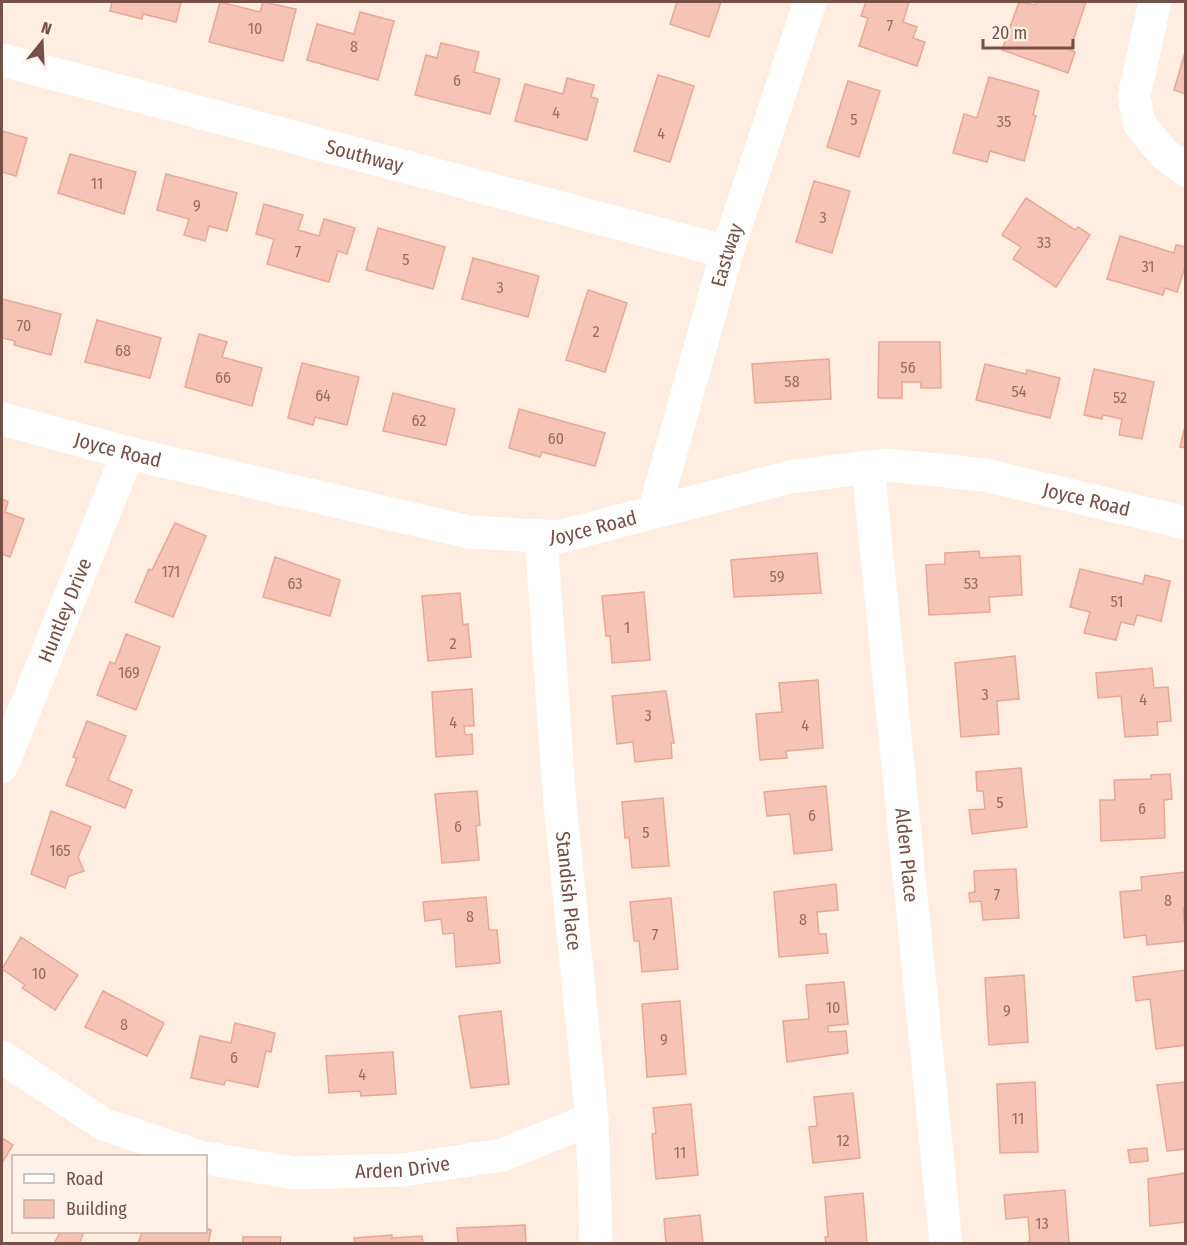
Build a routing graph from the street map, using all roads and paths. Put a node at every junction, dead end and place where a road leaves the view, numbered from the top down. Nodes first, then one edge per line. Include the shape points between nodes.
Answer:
1 (810, 2) edge
2 (1155, 2) edge
3 (2, 60) edge
4 (1174, 162) edge
5 (727, 252) junction
6 (2, 419) edge
7 (128, 453) junction
8 (868, 467) junction
9 (654, 512) junction
10 (1185, 523) edge
11 (541, 536) junction
12 (2, 766) edge
13 (2, 1057) edge
14 (592, 1119) junction
15 (194, 1155) edge
16 (207, 1158) edge
17 (596, 1244) edge
18 (946, 1244) edge

1 - 5 street, Eastway
2 - 4 street via 1134,96 1139,123
3 - 5 street, Southway
5 - 9 street, Eastway
6 - 7 street, Joyce Road
7 - 11 street, Joyce Road via 469,532
7 - 12 street, Huntley Drive
8 - 9 street, Joyce Road via 790,477
8 - 10 street, Joyce Road via 887,465 985,475
8 - 18 street, Alden Place
9 - 11 street, Joyce Road via 558,537
11 - 14 street, Standish Place via 560,804
13 - 15 street via 103,1124
14 - 16 street, Arden Drive via 502,1155 403,1170 294,1173
14 - 17 street, Standish Place

